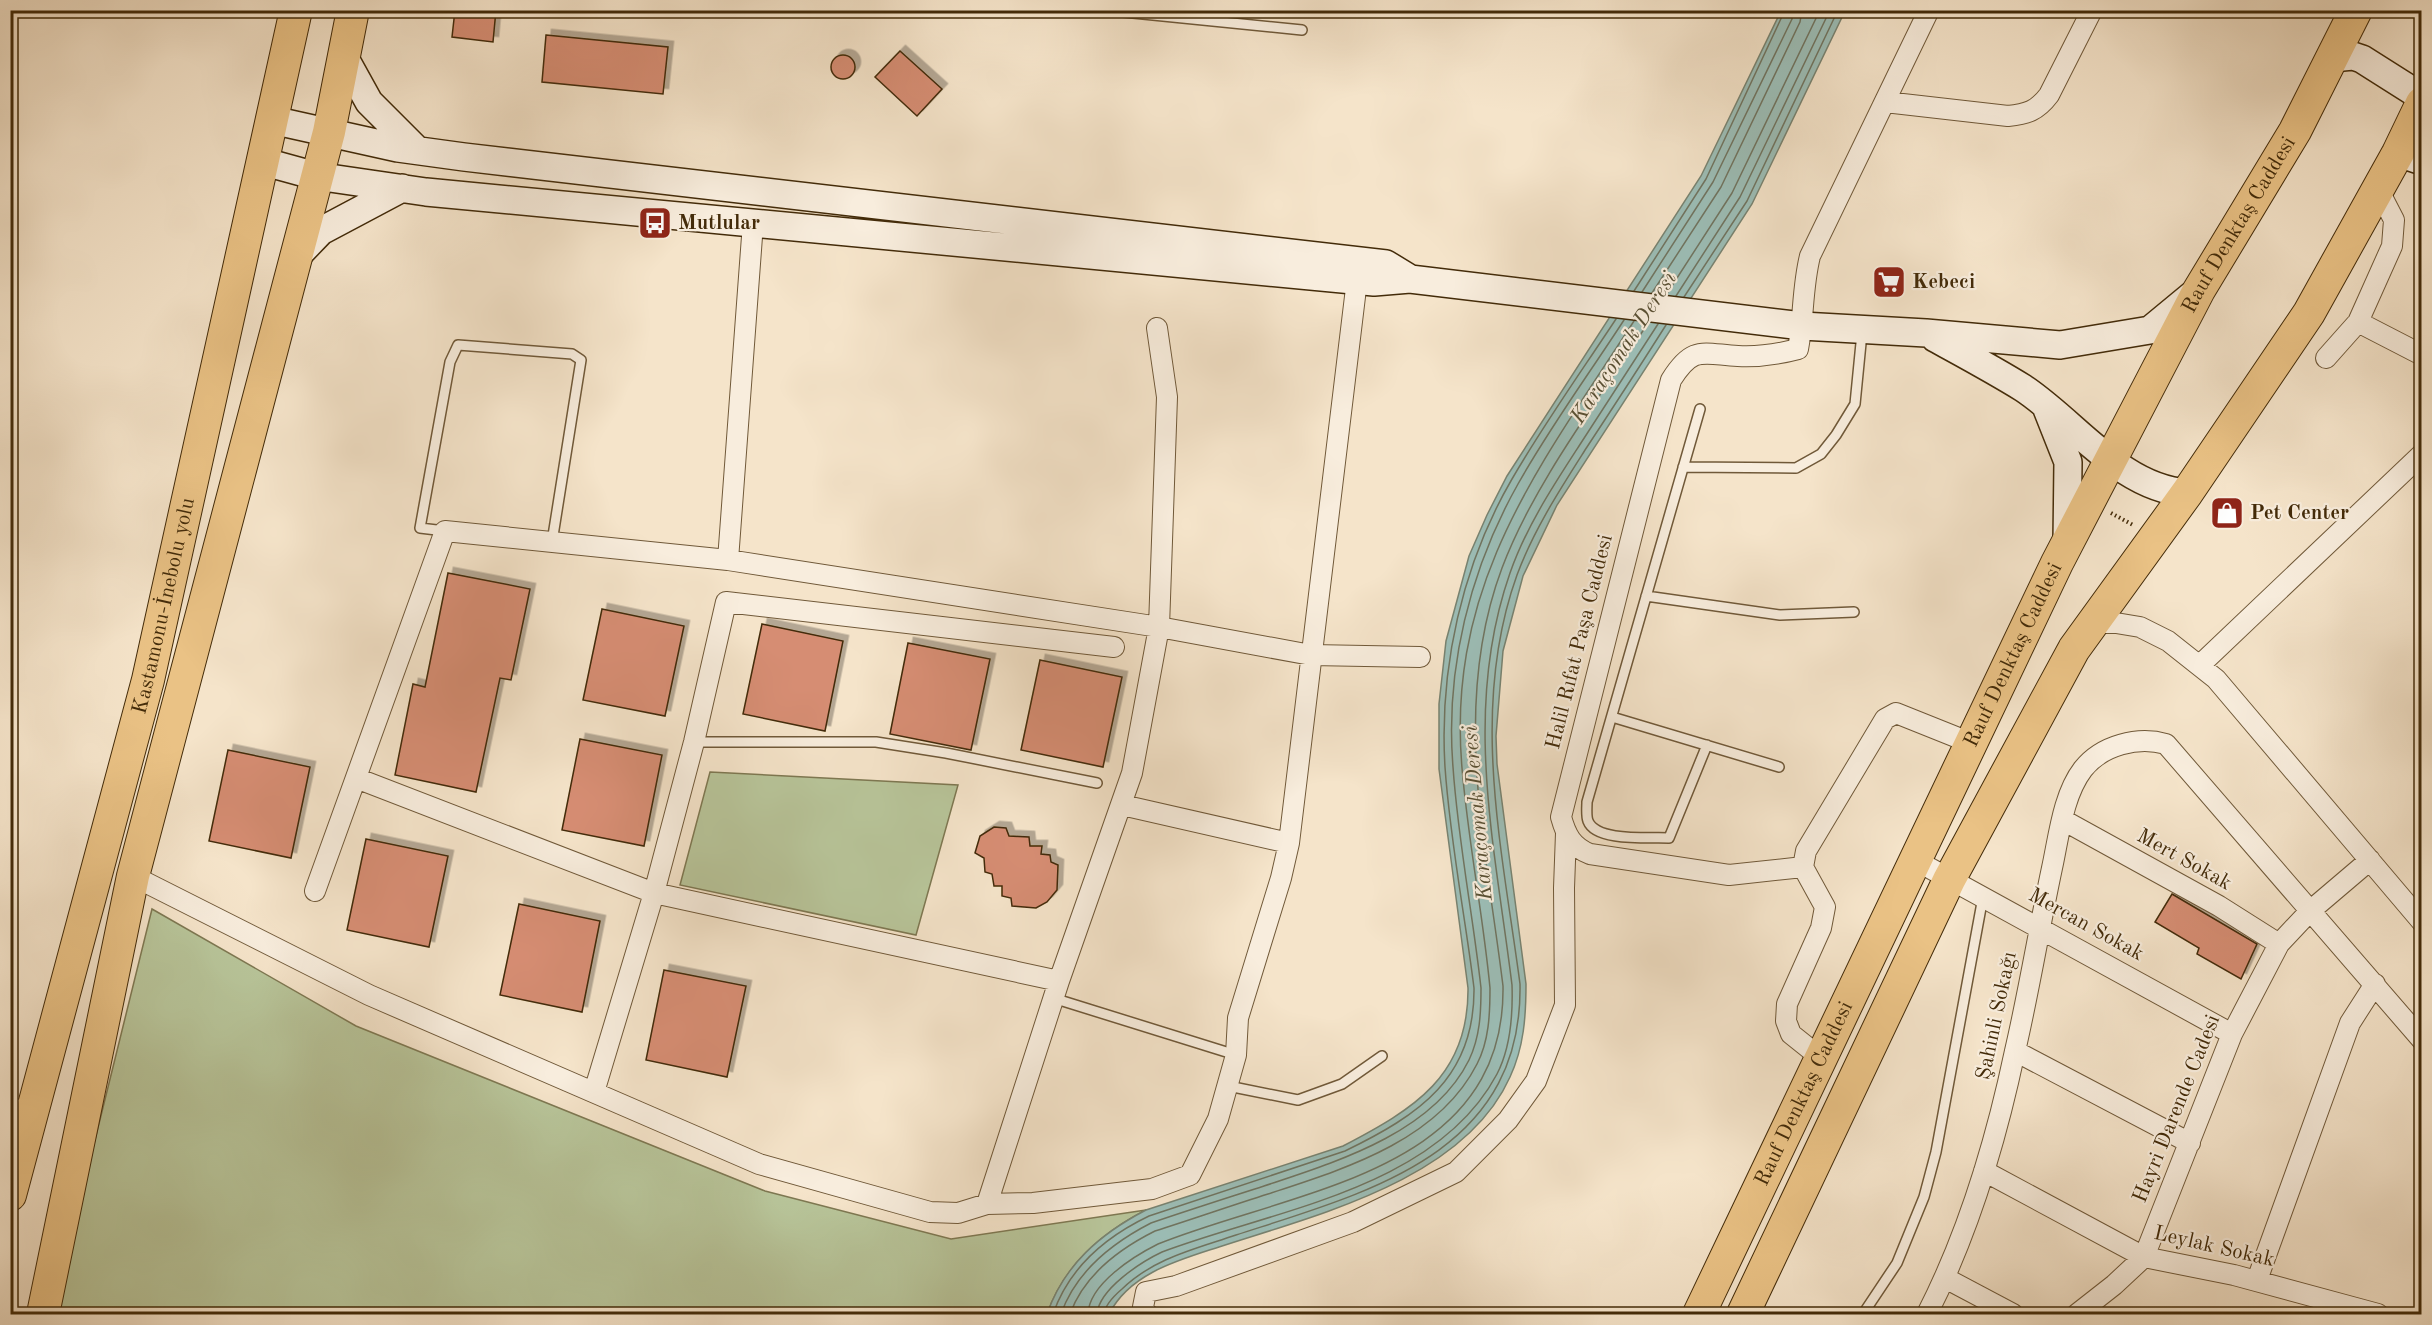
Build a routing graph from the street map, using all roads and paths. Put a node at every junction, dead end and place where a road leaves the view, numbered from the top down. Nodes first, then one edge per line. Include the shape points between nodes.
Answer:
1 (296, 10) edge
2 (353, 10) edge
3 (1103, 10) edge
4 (1929, 10) edge
5 (2092, 10) edge
6 (2356, 10) edge
7 (1302, 30) dead end
8 (343, 55) junction
9 (2332, 58) junction
10 (2421, 97) edge
11 (1885, 102) junction
12 (2421, 103) edge
13 (272, 120) junction
14 (329, 132) junction
15 (417, 150) junction
16 (2409, 157) edge
17 (265, 162) junction
18 (316, 176) junction
19 (2377, 187) junction
20 (402, 188) junction
21 (753, 223) junction
22 (295, 258) junction
23 (1410, 279) junction
24 (1357, 280) junction
25 (2199, 290) junction
26 (2358, 322) junction
27 (1802, 326) junction
28 (1157, 328) dead end
29 (1862, 330) junction
30 (1926, 333) junction
31 (2421, 355) edge
32 (2326, 358) dead end
33 (2047, 408) junction
34 (1700, 409) dead end
35 (2421, 454) edge
36 (2111, 460) junction
37 (1683, 467) junction
38 (2187, 493) junction
39 (445, 531) junction
40 (552, 542) junction
41 (2067, 545) junction
42 (728, 560) junction
43 (1646, 596) junction
44 (1854, 612) dead end
45 (2092, 624) junction
46 (1159, 627) junction
47 (1114, 646) dead end
48 (1311, 655) junction
49 (1420, 657) dead end
50 (2200, 664) junction
51 (1612, 717) junction
52 (694, 741) junction
53 (1971, 742) junction
54 (1707, 745) junction
55 (1779, 767) dead end
56 (356, 778) junction
57 (1097, 783) dead end
58 (1122, 805) junction
59 (2063, 820) junction
60 (1566, 833) junction
61 (1289, 843) junction
62 (1915, 860) junction
63 (2370, 861) junction
64 (1803, 867) junction
65 (134, 876) junction
66 (1949, 880) junction
67 (315, 891) dead end
68 (654, 893) junction
69 (1983, 897) junction
70 (2310, 911) junction
71 (2421, 922) edge
72 (2040, 926) junction
73 (2279, 945) junction
74 (2374, 984) junction
75 (1056, 990) junction
76 (2232, 1034) junction
77 (2421, 1040) edge
78 (2016, 1051) junction
79 (1236, 1055) junction
80 (1382, 1056) dead end
81 (1821, 1058) junction
82 (1228, 1086) junction
83 (594, 1092) junction
84 (21, 1111) edge
85 (2190, 1143) junction
86 (1984, 1171) junction
87 (10, 1195) edge
88 (987, 1204) junction
89 (2144, 1257) junction
90 (1946, 1278) junction
91 (2257, 1280) junction
92 (43, 1314) edge
93 (1147, 1314) edge
94 (1699, 1314) edge
95 (1743, 1314) edge
96 (1863, 1314) edge
97 (1927, 1314) edge
98 (2013, 1314) edge
99 (2077, 1314) edge
100 (2378, 1314) edge

1 - 13 main road, Kastamonu-İnebolu yolu
2 - 8 main road
3 - 7 lane
4 - 11 street
5 - 11 street via 2049,95 2028,114 2008,116
6 - 9 main road, Rauf Denktaş Caddesi
8 - 14 main road
8 - 15 main road via 369,102
9 - 10 main road via 2362,59
9 - 25 main road, Rauf Denktaş Caddesi via 2295,131
11 - 27 street via 1810,256 1801,302
12 - 16 main road, Rauf Denktaş Caddesi
13 - 14 main road
13 - 17 main road, Kastamonu-İnebolu yolu
14 - 15 main road
14 - 18 main road
15 - 23 main road via 1386,264
16 - 19 main road, Rauf Denktaş Caddesi
17 - 18 main road
17 - 84 main road, Kastamonu-İnebolu yolu via 148,680
18 - 20 main road
18 - 22 main road
19 - 26 street via 2394,220 2392,246
19 - 38 main road, Rauf Denktaş Caddesi via 2309,313
20 - 21 main road
20 - 22 main road via 321,231
21 - 24 main road
21 - 42 street
22 - 65 main road
23 - 24 main road
23 - 27 main road
24 - 48 street
25 - 30 main road via 2150,330 2060,345
25 - 36 main road, Rauf Denktaş Caddesi
26 - 31 street
26 - 32 street
27 - 29 main road
27 - 60 street, Halil Rıfat Paşa Caddesi via 1798,349 1739,356 1705,351 1682,362 1671,380 1561,817
28 - 46 street via 1167,398
29 - 30 main road
29 - 37 lane via 1855,404 1821,454 1796,468
30 - 33 main road via 2024,389
33 - 36 main road
33 - 41 main road via 2068,462
34 - 37 lane
35 - 50 street
36 - 38 main road via 2165,492
36 - 41 main road, Rauf Denktaş Caddesi
37 - 43 lane
38 - 45 main road, Rauf Denktaş Caddesi
39 - 40 street
39 - 40 lane via 420,528 450,362 458,345 572,354 581,360
39 - 56 street
40 - 42 street
41 - 53 main road, Rauf Denktaş Caddesi
42 - 46 street
43 - 44 lane via 1780,615
43 - 51 lane
45 - 50 street via 2140,627
45 - 66 main road, Rauf Denktaş Caddesi via 2074,649
46 - 48 street
46 - 58 street via 1132,772
47 - 52 street via 726,602
48 - 49 street
48 - 61 street
50 - 63 street
51 - 54 lane
51 - 54 lane via 1587,802 1587,820 1604,835 1669,838
52 - 57 lane via 876,742
52 - 68 street
53 - 62 main road, Rauf Denktaş Caddesi
53 - 64 street via 1911,716 1896,712 1885,719 1806,851
54 - 55 lane
56 - 67 street
56 - 68 street
58 - 61 street
58 - 75 street
59 - 70 street, Şahinli Sokağı via 2073,786 2084,768 2102,753 2124,743 2151,740 2166,744
59 - 72 street, Şahinli Sokağı
59 - 73 street, Mert Sokak via 2218,906
60 - 64 street via 1578,849 1590,854 1729,875
60 - 93 street via 1565,1005 1536,1081 1508,1120 1456,1172 1353,1222 1176,1286 1146,1292 1143,1307
61 - 79 street via 1238,1018
62 - 66 street, Mercan Sokak
62 - 81 main road, Rauf Denktaş Caddesi
63 - 70 street, Hayri Darende Cadesi
63 - 71 street
64 - 81 street via 1825,907 1821,928 1787,1004 1786,1021 1791,1034
65 - 83 street via 369,995
65 - 92 main road
66 - 69 street, Mercan Sokak
66 - 95 main road, Rauf Denktaş Caddesi
68 - 75 street
68 - 83 street
69 - 72 street, Mercan Sokak
69 - 96 lane via 1936,1152 1924,1197 1897,1263
70 - 73 street, Hayri Darende Cadesi
70 - 74 street
72 - 76 street, Mercan Sokak
72 - 78 street, Şahinli Sokağı
73 - 76 street, Hayri Darende Cadesi
74 - 77 street
74 - 91 street via 2350,1023
75 - 79 lane
75 - 88 street
76 - 85 street, Hayri Darende Cadesi
78 - 85 street
78 - 86 street, Şahinli Sokağı
79 - 82 street
80 - 82 lane via 1342,1084 1298,1100
81 - 94 main road, Rauf Denktaş Caddesi
82 - 88 street via 1218,1119 1190,1175 1152,1189 1033,1203
83 - 88 street via 759,1164 930,1212 958,1213
84 - 87 main road, Kastamonu-İnebolu yolu
85 - 89 street, Hayri Darende Cadesi
86 - 89 street, Leylak Sokak
86 - 90 street, Şahinli Sokağı
89 - 91 street, Leylak Sokak
89 - 99 street, Hayri Darende Cadesi
90 - 97 street, Şahinli Sokağı
90 - 98 street
91 - 100 street, Leylak Sokak

